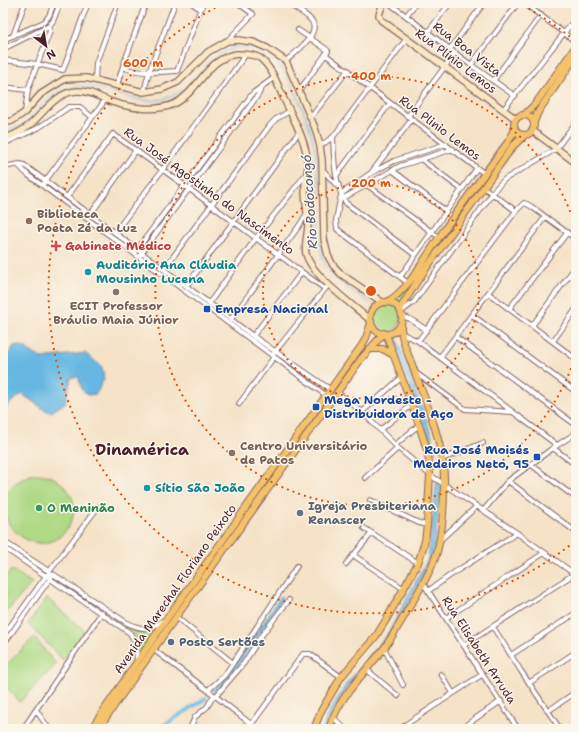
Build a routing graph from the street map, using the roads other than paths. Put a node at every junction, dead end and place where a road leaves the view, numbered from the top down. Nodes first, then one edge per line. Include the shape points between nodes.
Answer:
1 (25, 3) edge
2 (54, 3) edge
3 (60, 3) edge
4 (88, 3) edge
5 (118, 3) edge
6 (146, 3) edge
7 (175, 3) edge
8 (192, 3) edge
9 (203, 3) edge
10 (238, 3) edge
11 (286, 3) edge
12 (383, 3) edge
13 (389, 3) edge
14 (416, 3) edge
15 (450, 3) edge
16 (484, 3) edge
17 (518, 3) edge
18 (524, 3) edge
19 (570, 3) edge
20 (576, 7) edge
21 (200, 9) junction
22 (542, 15) junction
23 (406, 16) junction
24 (576, 18) edge
25 (44, 22) junction
26 (49, 26) junction
27 (298, 30) dead end
28 (428, 32) junction
29 (564, 33) junction
30 (13, 36) junction
31 (310, 38) junction
32 (407, 38) junction
33 (3, 40) edge
34 (227, 41) junction
35 (576, 42) edge
36 (576, 46) edge
37 (3, 49) edge
38 (450, 49) junction
39 (455, 53) junction
40 (246, 54) junction
41 (326, 55) junction
42 (576, 56) edge
43 (3, 60) edge
44 (286, 61) junction
45 (37, 64) junction
46 (471, 65) junction
47 (125, 67) junction
48 (445, 67) junction
49 (63, 70) junction
50 (348, 70) junction
51 (177, 71) junction
52 (149, 72) junction
53 (182, 77) junction
54 (275, 77) junction
55 (65, 79) junction
56 (95, 80) junction
57 (493, 81) junction
58 (117, 85) junction
59 (263, 86) junction
60 (3, 87) edge
61 (369, 87) junction
62 (28, 90) junction
63 (299, 91) junction
64 (144, 92) junction
65 (515, 96) junction
66 (106, 99) junction
67 (390, 103) junction
68 (503, 110) junction
69 (290, 111) junction
70 (25, 112) junction
71 (524, 115) junction
72 (92, 117) junction
73 (311, 117) junction
74 (410, 117) junction
75 (516, 119) junction
76 (534, 122) junction
77 (576, 122) edge
78 (3, 123) edge
79 (515, 130) junction
80 (533, 131) junction
81 (299, 132) junction
82 (525, 135) junction
83 (332, 137) junction
84 (3, 139) edge
85 (3, 144) edge
86 (446, 144) junction
87 (320, 146) junction
88 (453, 149) junction
89 (556, 149) junction
90 (136, 150) junction
91 (422, 160) junction
92 (576, 164) edge
93 (3, 167) edge
94 (476, 168) junction
95 (163, 169) junction
96 (323, 170) junction
97 (392, 170) junction
98 (308, 172) junction
99 (30, 173) junction
100 (371, 173) junction
101 (485, 174) junction
102 (336, 176) junction
103 (45, 182) junction
104 (184, 185) junction
105 (366, 185) junction
106 (42, 186) junction
107 (483, 187) junction
108 (189, 189) junction
109 (340, 189) junction
110 (461, 189) junction
111 (492, 193) junction
112 (341, 194) junction
113 (67, 197) junction
114 (342, 199) junction
115 (211, 205) junction
116 (446, 210) junction
117 (516, 211) junction
118 (307, 213) junction
119 (89, 216) junction
120 (545, 217) junction
121 (233, 222) junction
122 (115, 232) junction
123 (431, 232) junction
124 (567, 232) junction
125 (439, 237) junction
126 (256, 238) junction
127 (576, 239) edge
128 (137, 251) junction
129 (142, 252) junction
130 (278, 254) junction
131 (415, 255) junction
132 (139, 256) junction
133 (576, 266) edge
134 (164, 269) junction
135 (302, 272) junction
136 (400, 277) junction
137 (408, 283) junction
138 (187, 285) junction
139 (327, 287) junction
140 (488, 293) junction
141 (210, 302) junction
142 (384, 302) junction
143 (509, 309) junction
144 (576, 309) edge
145 (401, 312) junction
146 (472, 315) junction
147 (231, 319) junction
148 (371, 322) junction
149 (401, 324) junction
150 (532, 326) junction
151 (427, 330) junction
152 (401, 333) junction
153 (247, 334) junction
154 (385, 334) junction
155 (254, 336) junction
156 (456, 337) junction
157 (418, 341) junction
158 (553, 341) junction
159 (369, 349) junction
160 (274, 355) junction
161 (394, 355) junction
162 (440, 357) junction
163 (576, 357) edge
164 (416, 373) junction
165 (402, 377) junction
166 (332, 392) junction
167 (576, 392) edge
168 (239, 404) dead end
169 (412, 405) junction
170 (362, 412) junction
171 (513, 412) junction
172 (419, 425) junction
173 (576, 425) edge
174 (380, 430) junction
175 (576, 433) edge
176 (483, 443) dead end
177 (557, 445) junction
178 (396, 447) junction
179 (553, 448) junction
180 (442, 459) junction
181 (530, 464) junction
182 (576, 465) edge
183 (430, 475) junction
184 (365, 478) dead end
185 (508, 481) junction
186 (445, 485) junction
187 (576, 498) edge
188 (370, 500) dead end
189 (477, 506) junction
190 (98, 507) dead end
191 (484, 510) junction
192 (427, 525) junction
193 (364, 528) dead end
194 (576, 532) edge
195 (372, 533) junction
196 (517, 533) junction
197 (3, 541) edge
198 (439, 542) junction
199 (3, 547) edge
200 (544, 553) junction
201 (353, 556) junction
202 (32, 560) junction
203 (418, 563) junction
204 (346, 564) dead end
205 (29, 565) junction
206 (297, 566) dead end
207 (51, 573) junction
208 (575, 575) edge
209 (48, 578) junction
210 (423, 583) junction
211 (404, 589) junction
212 (428, 591) junction
213 (289, 600) dead end
214 (105, 608) junction
215 (576, 613) edge
216 (101, 614) junction
217 (168, 617) junction
218 (176, 617) junction
219 (446, 618) junction
220 (493, 627) junction
221 (3, 636) edge
222 (3, 645) edge
223 (464, 645) junction
224 (384, 648) junction
225 (154, 650) junction
226 (576, 652) edge
227 (511, 655) junction
228 (137, 663) junction
229 (233, 663) junction
230 (366, 669) junction
231 (441, 674) dead end
232 (483, 674) junction
233 (341, 677) junction
234 (529, 683) junction
235 (403, 685) dead end
236 (208, 690) junction
237 (576, 692) edge
238 (453, 693) junction
239 (215, 695) junction
240 (398, 696) dead end
241 (501, 702) junction
242 (36, 710) junction
243 (548, 711) junction
244 (333, 717) junction
245 (251, 724) junction
246 (405, 725) dead end
247 (314, 727) edge
248 (23, 729) edge
249 (49, 729) edge
250 (91, 729) edge
251 (98, 729) edge
252 (190, 729) edge
253 (248, 729) edge
254 (329, 729) edge
255 (345, 729) edge
256 (460, 729) edge
257 (518, 729) edge
258 (560, 729) edge

1 - 30 street
2 - 25 street
3 - 26 street
4 - 49 street
5 - 56 street via 96,63
6 - 47 street
7 - 52 street
8 - 21 street
9 - 21 street
10 - 34 street via 253,14
11 - 31 street via 310,18 314,27
12 - 32 street, Rua Plínio Lemos via 379,15 383,21
13 - 23 street, Rua Boa Vista
14 - 23 street
15 - 28 street
16 - 38 street
17 - 46 street
18 - 22 street
19 - 20 street
21 - 51 street
22 - 29 street
22 - 57 street
23 - 28 street, Rua Boa Vista
24 - 29 street
25 - 26 street
25 - 30 street
26 - 37 street
26 - 45 street via 49,34
27 - 31 street
28 - 38 street, Rua Boa Vista
29 - 35 street
29 - 65 street
30 - 33 street
31 - 41 street, Rua Plinio Lemos via 328,50
31 - 44 street
32 - 48 street, Rua Plínio Lemos
32 - 61 street
34 - 44 street via 253,42 274,51
34 - 53 street via 208,52
36 - 71 main road via 536,103
38 - 39 street, Rua Boa Vista
39 - 46 street, Rua Boa Vista
39 - 48 street
40 - 54 street via 260,58
40 - 66 street via 235,54 214,64 182,99 169,105 137,108
40 - 95 street
41 - 50 street, Rua Plinio Lemos
41 - 63 street
42 - 76 main road
43 - 45 street
44 - 63 street
45 - 49 street
45 - 62 street
46 - 57 street, Rua Boa Vista
47 - 52 street
47 - 58 street
48 - 68 street, Rua Plínio Lemos
48 - 74 street
49 - 55 street
50 - 61 street, Rua Plinio Lemos
50 - 73 street
51 - 52 street
51 - 53 street
52 - 64 street
53 - 64 street via 178,82 162,89
54 - 59 street
54 - 69 street
55 - 56 street
55 - 70 street via 41,94
56 - 58 street
57 - 65 street, Rua Boa Vista
58 - 64 street
59 - 104 street via 253,93
59 - 108 street
60 - 62 street
61 - 67 street, Rua Plinio Lemos
61 - 83 street
62 - 70 street
63 - 73 street
65 - 68 street
66 - 72 street
66 - 84 street via 93,93 77,91 61,96 15,136
67 - 74 street, Rua Plinio Lemos
67 - 102 street
68 - 75 street, Rua Plínio Lemos
69 - 81 street
69 - 115 street via 271,124
70 - 78 street via 12,121
71 - 75 main road
71 - 76 main road
72 - 85 street via 80,108 69,107 38,128
72 - 103 street
73 - 87 street
74 - 86 street, Rua Plinio Lemos
74 - 100 street
75 - 79 main road
76 - 80 main road
77 - 89 street
79 - 82 main road
79 - 101 main road
80 - 82 main road
80 - 89 street
81 - 98 street via 307,156
81 - 121 street
82 - 107 main road via 513,146
83 - 87 street
83 - 102 street
86 - 88 street, Rua Plinio Lemos
86 - 100 street via 394,161
87 - 96 street
88 - 91 street
88 - 94 street, Rua Plinio Lemos
89 - 92 street
89 - 111 street via 505,179
90 - 95 street, Rua José Agostinho do Nascimento
90 - 113 street, Rua José Agostinho do Nascimento via 113,134
90 - 119 street
91 - 97 street
91 - 110 street
93 - 99 street via 18,165
94 - 101 street, Rua Plinio Lemos
94 - 110 street
95 - 104 street, Rua José Agostinho do Nascimento
95 - 122 street
96 - 109 street
96 - 142 street via 324,240 328,256 341,274
97 - 105 street
97 - 116 street
98 - 118 street via 305,190
98 - 126 street
99 - 103 street
99 - 106 street
100 - 112 street
101 - 125 main road
102 - 109 street
103 - 106 street
103 - 113 street
104 - 108 street, Rua José Agostinho do Nascimento
104 - 128 street
105 - 114 street
105 - 123 street
106 - 119 street
107 - 111 street
107 - 145 main road via 418,280
108 - 115 street, Rua José Agostinho do Nascimento
108 - 129 street
109 - 112 street
110 - 116 street
111 - 117 street
111 - 145 street via 414,302
112 - 114 street
113 - 119 street
114 - 131 street
114 - 136 street via 336,220 337,229
115 - 121 street, Rua José Agostinho do Nascimento
115 - 134 street
116 - 123 street
117 - 120 street via 521,205 527,204
117 - 151 street
118 - 130 street
118 - 139 street via 306,254
119 - 122 street
119 - 128 street
120 - 124 street
120 - 140 street
121 - 126 street, Rua José Agostinho do Nascimento
121 - 138 street
122 - 128 street
123 - 125 street
123 - 131 street
124 - 127 street
124 - 143 street
125 - 137 main road
126 - 130 street, Rua José Agostinho do Nascimento
126 - 141 street
128 - 129 street
128 - 132 street
129 - 132 street
129 - 134 street
130 - 135 street, Rua José Agostinho do Nascimento
130 - 147 street
131 - 136 street
132 - 153 street
133 - 150 street
134 - 138 street
135 - 139 street, Rua José Agostinho do Nascimento
135 - 155 street
136 - 137 street
137 - 142 main road via 398,295
138 - 141 street
139 - 148 street
139 - 160 street
140 - 143 street
140 - 146 street
141 - 147 street
142 - 145 main road via 396,305
142 - 148 main road via 373,308
143 - 150 street
144 - 158 street
145 - 149 main road
145 - 151 street
146 - 156 street
146 - 167 street
147 - 153 street
148 - 154 main road via 376,330
148 - 166 main road, Avenida Marechal Floriano Peixoto via 366,338
149 - 152 main road
149 - 154 main road via 395,331
150 - 158 street
151 - 157 street
152 - 157 street
152 - 164 main road
153 - 155 street
153 - 160 street
154 - 159 main road, Avenida Marechal Floriano Peixoto
154 - 161 main road
155 - 160 street
156 - 162 street
156 - 173 street
157 - 162 street
158 - 163 street
159 - 161 main road via 383,349
159 - 166 main road, Avenida Marechal Floriano Peixoto
160 - 166 street
160 - 168 street
161 - 165 main road
162 - 171 street
164 - 171 street via 465,409
164 - 180 main road via 440,444
165 - 169 main road
165 - 170 street
166 - 170 street
166 - 217 main road, Avenida Marechal Floriano Peixoto
166 - 218 main road, Avenida Marechal Floriano Peixoto
169 - 172 main road
169 - 174 street
170 - 174 street
171 - 177 street
172 - 178 street
172 - 183 main road via 428,453
174 - 178 street
175 - 177 street
176 - 180 street
177 - 179 street
178 - 183 street
178 - 184 street
179 - 181 street
179 - 182 street
180 - 186 main road
181 - 185 street
181 - 187 street
183 - 186 street
183 - 192 main road
185 - 191 street
185 - 194 street
186 - 189 street
186 - 198 main road
188 - 192 street
189 - 191 street
189 - 198 street
190 - 207 street
191 - 196 street
192 - 203 main road
193 - 195 street
195 - 201 street
195 - 203 street
196 - 200 street
196 - 212 street
197 - 202 street
198 - 210 main road
199 - 205 street
200 - 208 street
200 - 219 street
201 - 204 street
201 - 211 street
202 - 205 street
202 - 207 street
203 - 211 main road
205 - 209 street
206 - 229 street
207 - 209 street
207 - 214 street
208 - 220 street
209 - 216 street
209 - 221 street
209 - 222 street
210 - 212 street, Rua Elisabeth Arruda
210 - 224 main road
211 - 233 main road via 376,636
212 - 219 street, Rua Elisabeth Arruda
213 - 239 street via 244,663
214 - 216 street
214 - 217 street via 127,623 143,628 155,627
215 - 227 street
216 - 228 street via 130,633 136,644
216 - 242 street
217 - 228 main road, Avenida Marechal Floriano Peixoto
218 - 225 main road, Avenida Marechal Floriano Peixoto
218 - 229 street
219 - 223 street, Rua Elisabeth Arruda
220 - 223 street
220 - 227 street
223 - 232 street, Rua Elisabeth Arruda
224 - 230 main road
224 - 235 street
225 - 236 street
225 - 251 main road, Avenida Marechal Floriano Peixoto
226 - 234 street
227 - 234 street
228 - 250 main road, Avenida Marechal Floriano Peixoto
229 - 236 street via 224,676
230 - 240 street
230 - 244 main road
231 - 238 street
232 - 238 street
232 - 241 street, Rua Elisabeth Arruda
233 - 245 street via 306,653 302,655
233 - 247 main road
234 - 243 street
236 - 239 street
237 - 243 street
238 - 246 street
239 - 245 street
239 - 252 street via 207,707 194,717
241 - 256 street
241 - 257 street, Rua Elisabeth Arruda
242 - 248 street
242 - 249 street
243 - 258 street
244 - 254 main road
244 - 255 street
245 - 253 street

